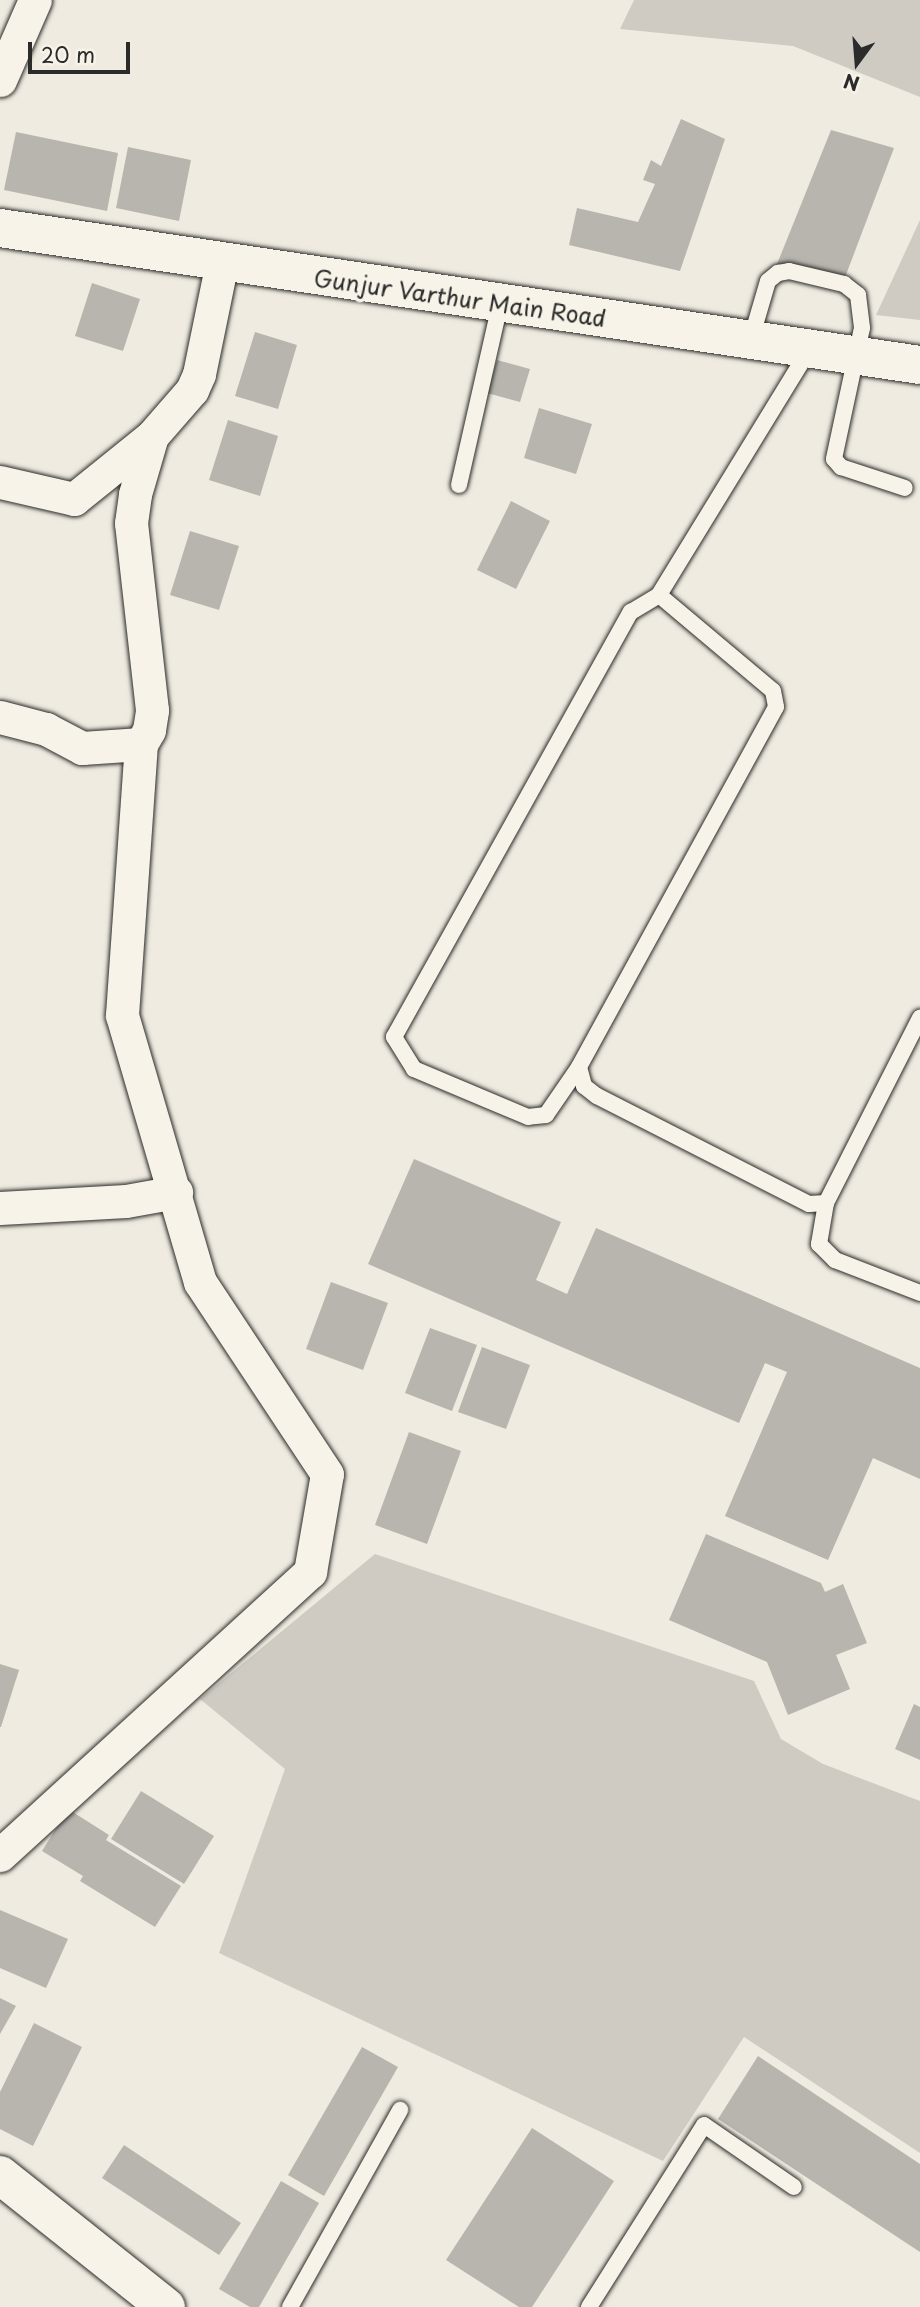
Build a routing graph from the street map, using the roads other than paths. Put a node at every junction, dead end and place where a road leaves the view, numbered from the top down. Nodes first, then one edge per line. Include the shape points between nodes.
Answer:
1 (35, 0) edge
2 (0, 80) edge
3 (0, 228) edge
4 (222, 262) junction
5 (500, 304) junction
6 (751, 340) junction
7 (810, 348) junction
8 (857, 356) junction
9 (920, 365) edge
10 (152, 436) junction
11 (0, 482) edge
12 (459, 485) dead end
13 (905, 488) dead end
14 (659, 595) junction
15 (0, 717) edge
16 (141, 744) junction
17 (920, 1018) edge
18 (579, 1067) junction
19 (176, 1192) junction
20 (826, 1203) junction
21 (0, 1208) edge
22 (920, 1293) edge
23 (0, 1855) edge
24 (400, 2110) dead end
25 (0, 2175) edge
26 (794, 2186) dead end
27 (166, 2307) edge
28 (290, 2307) edge
29 (589, 2307) edge

1 - 2 street
3 - 4 main road, Gunjur Varthur Main Road
4 - 5 main road, Gunjur Varthur Main Road
4 - 10 street via 199,374 192,390
5 - 6 main road, Gunjur Varthur Main Road
5 - 12 lane
6 - 7 main road, Gunjur Varthur Main Road
6 - 8 lane via 768,281 789,271 844,284 858,295 863,321
7 - 8 main road, Gunjur Varthur Main Road
7 - 14 lane
8 - 9 main road, Gunjur Varthur Main Road
8 - 13 lane via 834,459 841,467
10 - 11 street via 74,499
10 - 16 street via 141,462 131,523 152,710
14 - 18 lane via 773,691 776,707
14 - 18 lane via 631,612 394,1037 414,1069 528,1117 546,1115
15 - 16 street via 46,729 82,748
16 - 19 street via 122,1015
17 - 20 lane
18 - 20 lane via 584,1086 597,1096 809,1204
19 - 21 street via 126,1201
19 - 23 street via 200,1282 327,1475 310,1572
20 - 22 lane via 819,1244 835,1260
24 - 28 lane
25 - 27 main road
26 - 29 lane via 704,2125

